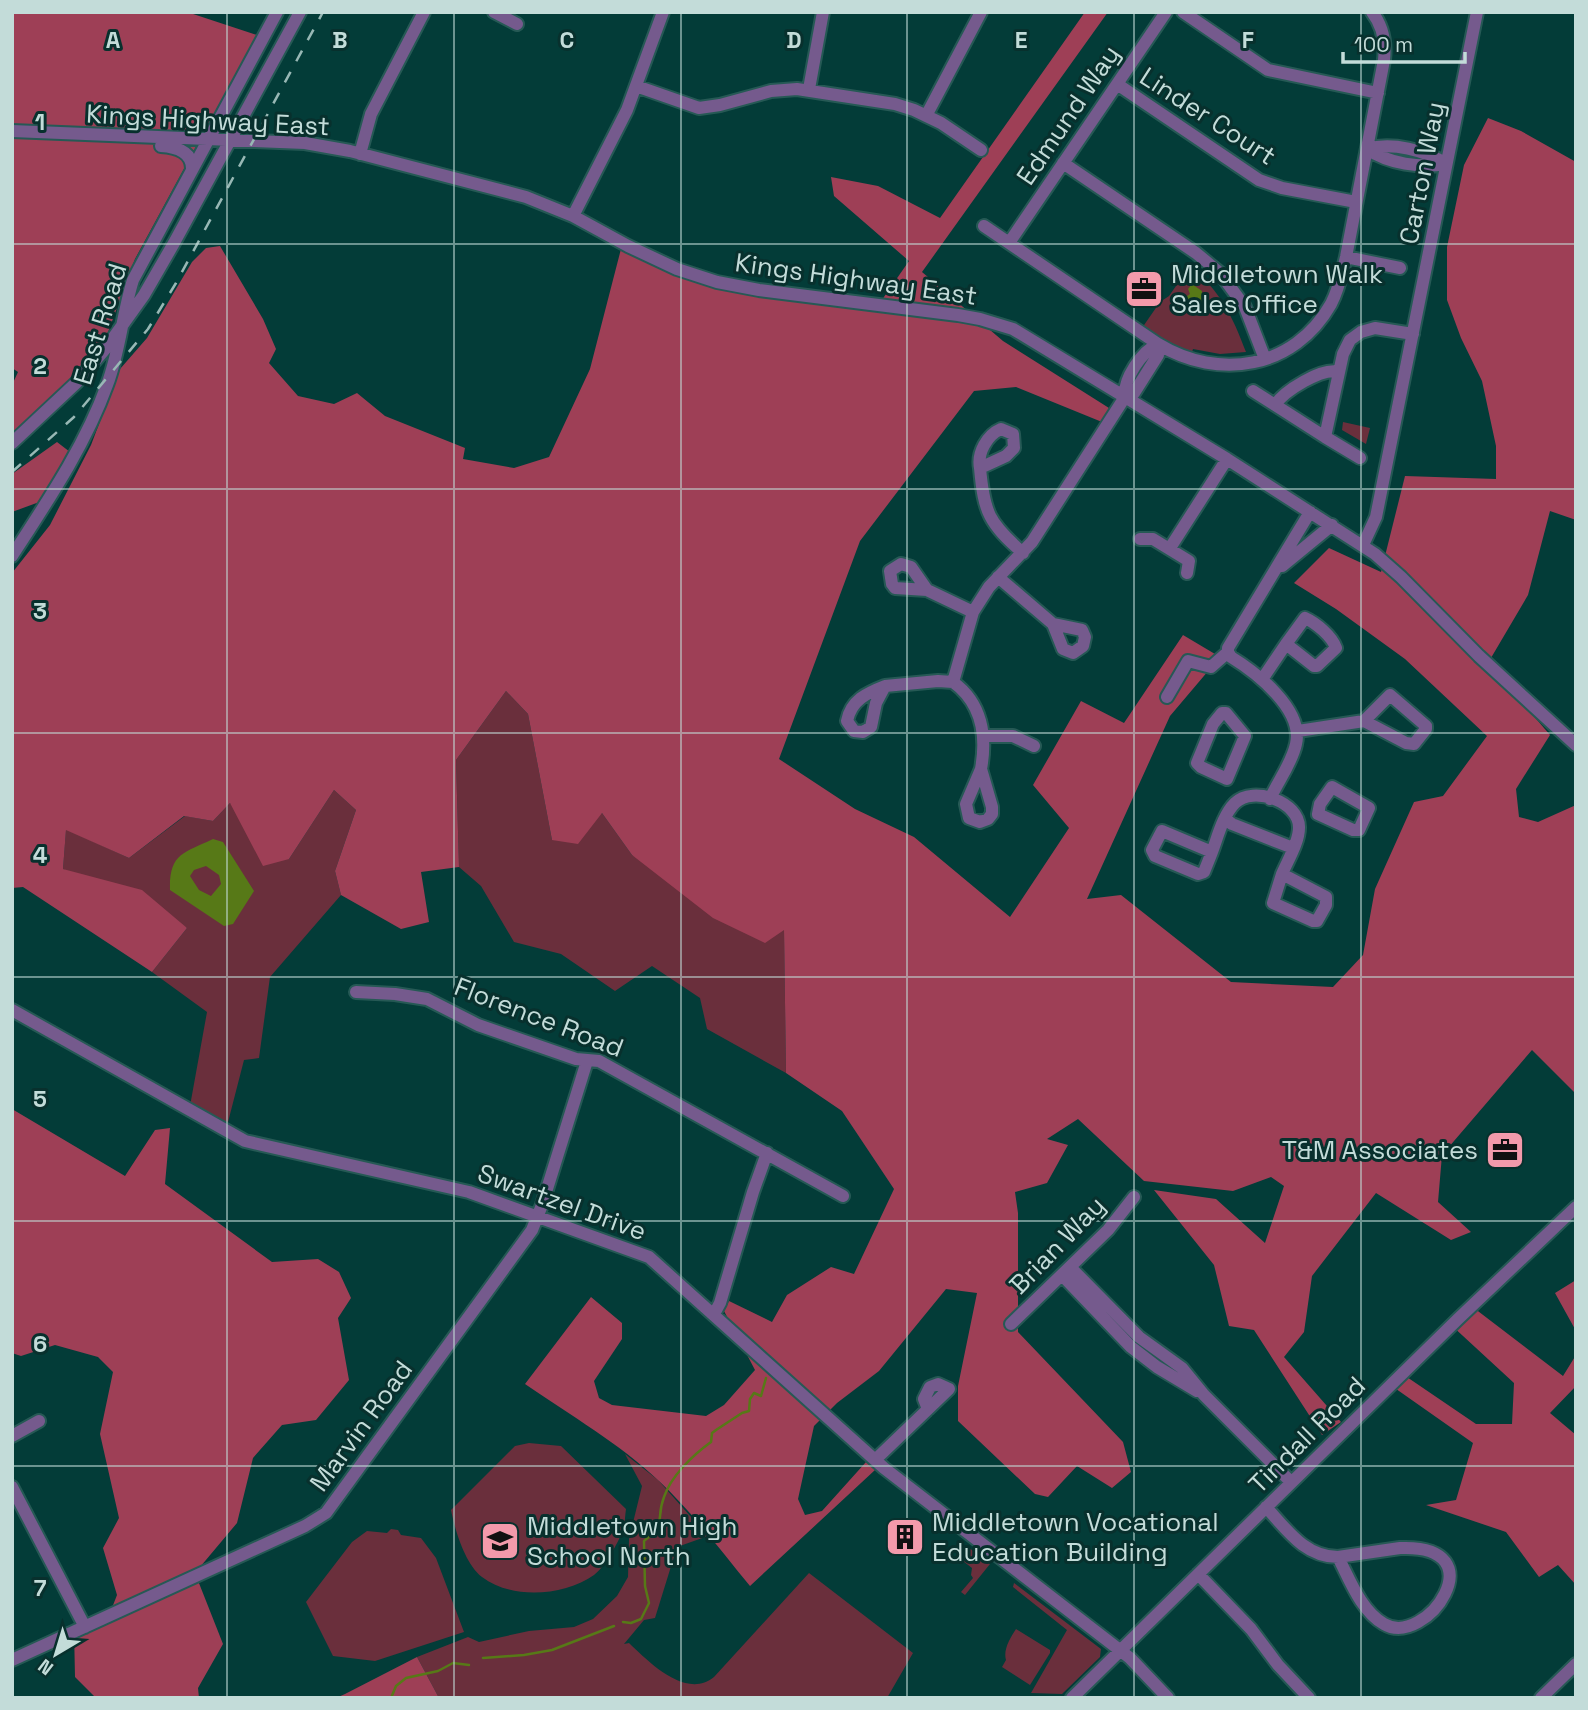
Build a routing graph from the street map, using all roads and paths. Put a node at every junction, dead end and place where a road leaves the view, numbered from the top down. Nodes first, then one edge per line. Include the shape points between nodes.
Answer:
1 (277, 12) edge
2 (300, 12) edge
3 (424, 12) edge
4 (494, 12) edge
5 (663, 12) edge
6 (822, 12) edge
7 (981, 12) edge
8 (1166, 12) edge
9 (1183, 12) edge
10 (1372, 12) edge
11 (1477, 12) edge
12 (517, 24) dead end
13 (1117, 84) junction
14 (636, 86) junction
15 (810, 89) junction
16 (1378, 93) junction
17 (926, 116) junction
18 (12, 131) edge
19 (106, 137) junction
20 (230, 140) junction
21 (207, 141) junction
22 (1367, 149) junction
23 (981, 150) dead end
24 (360, 154) junction
25 (1063, 163) junction
26 (1447, 164) junction
27 (192, 170) junction
28 (1356, 202) junction
29 (573, 216) junction
30 (985, 226) dead end
31 (1009, 243) junction
32 (1346, 257) junction
33 (1400, 268) dead end
34 (122, 326) junction
35 (1413, 334) junction
36 (1158, 344) junction
37 (1265, 359) junction
38 (1339, 372) junction
39 (1252, 391) dead end
40 (1125, 397) junction
41 (1275, 405) junction
42 (1325, 437) junction
43 (12, 443) edge
44 (1227, 458) junction
45 (1360, 458) dead end
46 (980, 468) dead end
47 (1310, 512) junction
48 (1332, 525) junction
49 (1140, 539) dead end
50 (1363, 545) junction
51 (1170, 548) junction
52 (1023, 553) junction
53 (12, 556) edge
54 (1276, 571) junction
55 (1187, 573) dead end
56 (998, 578) junction
57 (927, 590) dead end
58 (973, 612) junction
59 (1053, 624) dead end
60 (1286, 644) dead end
61 (1228, 652) junction
62 (1263, 678) junction
63 (953, 682) junction
64 (885, 686) dead end
65 (1167, 696) dead end
66 (1364, 721) junction
67 (1298, 731) junction
68 (984, 736) junction
69 (1576, 745) edge
70 (1034, 747) dead end
71 (981, 769) dead end
72 (1227, 779) junction
73 (1244, 797) junction
74 (1270, 799) junction
75 (1318, 814) dead end
76 (1225, 819) junction
77 (1298, 820) junction
78 (1293, 848) junction
79 (1212, 852) junction
80 (1282, 874) junction
81 (356, 992) dead end
82 (12, 1010) edge
83 (587, 1061) junction
84 (767, 1153) junction
85 (844, 1196) dead end
86 (1134, 1197) dead end
87 (1576, 1207) edge
88 (537, 1217) junction
89 (1066, 1271) junction
90 (714, 1314) junction
91 (1011, 1324) dead end
92 (929, 1409) dead end
93 (39, 1421) dead end
94 (12, 1436) edge
95 (875, 1460) junction
96 (1291, 1482) junction
97 (14, 1496) edge
98 (1266, 1507) junction
99 (1338, 1557) junction
100 (1198, 1574) junction
101 (85, 1626) junction
102 (1119, 1651) junction
103 (12, 1660) edge
104 (1576, 1664) edge
105 (1072, 1698) edge
106 (1168, 1698) edge
107 (1309, 1698) edge
108 (1541, 1698) edge

1 - 21 street, East Road
2 - 20 street
3 - 24 street via 371,114
4 - 12 street
5 - 14 street
6 - 15 street
7 - 17 street
8 - 13 street, Edmund Way
9 - 16 street via 1268,70
10 - 16 street via 1381,26 1385,49
11 - 26 street, Carton Way
13 - 25 street, Edmund Way
13 - 28 street, Linder Court via 1259,180
14 - 15 street via 699,108 771,91
14 - 29 street
15 - 17 street via 895,104
16 - 22 street
17 - 23 street
18 - 19 street, Kings Highway East
19 - 21 street, Kings Highway East
19 - 27 street via 173,147 189,157
20 - 21 street, Kings Highway East
20 - 24 street, Kings Highway East via 305,143
20 - 34 street
21 - 27 street, East Road
22 - 26 street via 1381,145 1432,154
22 - 28 street
24 - 29 street, Kings Highway East via 526,197
25 - 31 street, Edmund Way
25 - 37 street via 1220,273 1245,307
26 - 35 street, Carton Way
27 - 34 street, East Road via 133,280
28 - 32 street
29 - 40 street, Kings Highway East via 677,269 717,282 995,323 1026,335
30 - 31 street
31 - 36 street
32 - 33 street
32 - 37 street via 1334,297 1320,319 1290,348
34 - 43 street via 76,383
34 - 53 street, East Road via 101,398 60,480
35 - 38 street via 1374,328 1357,334 1346,346
35 - 50 street, Carton Way via 1376,517
36 - 37 street via 1213,365
36 - 40 street via 1148,348 1124,387
38 - 41 street via 1324,372 1284,394
38 - 42 street
39 - 41 street
40 - 44 street, Kings Highway East
40 - 52 street
41 - 42 street
42 - 45 street
44 - 47 street, Kings Highway East
44 - 51 street
46 - 52 street via 991,522
47 - 48 street, Kings Highway East
47 - 54 street
48 - 50 street, Kings Highway East
48 - 54 street
49 - 51 street via 1153,539
50 - 69 street, Kings Highway East
51 - 55 street via 1189,561
52 - 56 street
54 - 61 street
56 - 58 street
56 - 59 street
57 - 58 street
58 - 63 street
60 - 62 street
61 - 62 street
61 - 65 street via 1211,667 1188,661
62 - 67 street
63 - 64 street
63 - 68 street via 969,696
66 - 66 street via 1390,695 1426,730 1412,744
66 - 67 street
67 - 74 street via 1295,750
68 - 70 street via 1013,736
68 - 71 street
72 - 72 street via 1197,763 1222,713 1245,736
72 - 73 street
73 - 74 street
73 - 76 street
74 - 77 street via 1289,807
75 - 77 street
76 - 78 street
76 - 79 street
77 - 78 street
78 - 80 street
79 - 79 street via 1162,831 1153,850 1155,856 1198,874 1204,872
80 - 80 street via 1326,897 1317,921 1273,903
81 - 83 street, Florence Road via 427,999 478,1025
82 - 88 street, Swartzel Drive via 245,1141 469,1192
83 - 84 street, Florence Road via 599,1061
83 - 88 street, Marvin Road
84 - 85 street, Florence Road
84 - 90 street
86 - 89 street, Brian Way
87 - 96 street, Tindall Road
88 - 90 street, Swartzel Drive via 649,1257
88 - 101 street, Marvin Road via 326,1513
89 - 91 street, Brian Way
89 - 96 street via 1147,1352 1204,1395
90 - 95 street, Swartzel Drive
92 - 95 street
93 - 94 street
95 - 102 street, Swartzel Drive
96 - 98 street, Tindall Road
97 - 101 street
98 - 99 street via 1303,1546 1321,1556
98 - 100 street, Tindall Road
99 - 99 street via 1418,1549 1442,1559 1450,1570 1450,1582 1438,1605 1423,1618 1407,1628 1392,1628 1369,1611
100 - 102 street, Tindall Road
100 - 107 street
101 - 103 street, Marvin Road
102 - 105 street, Tindall Road
102 - 106 street, Swartzel Drive
104 - 108 street

